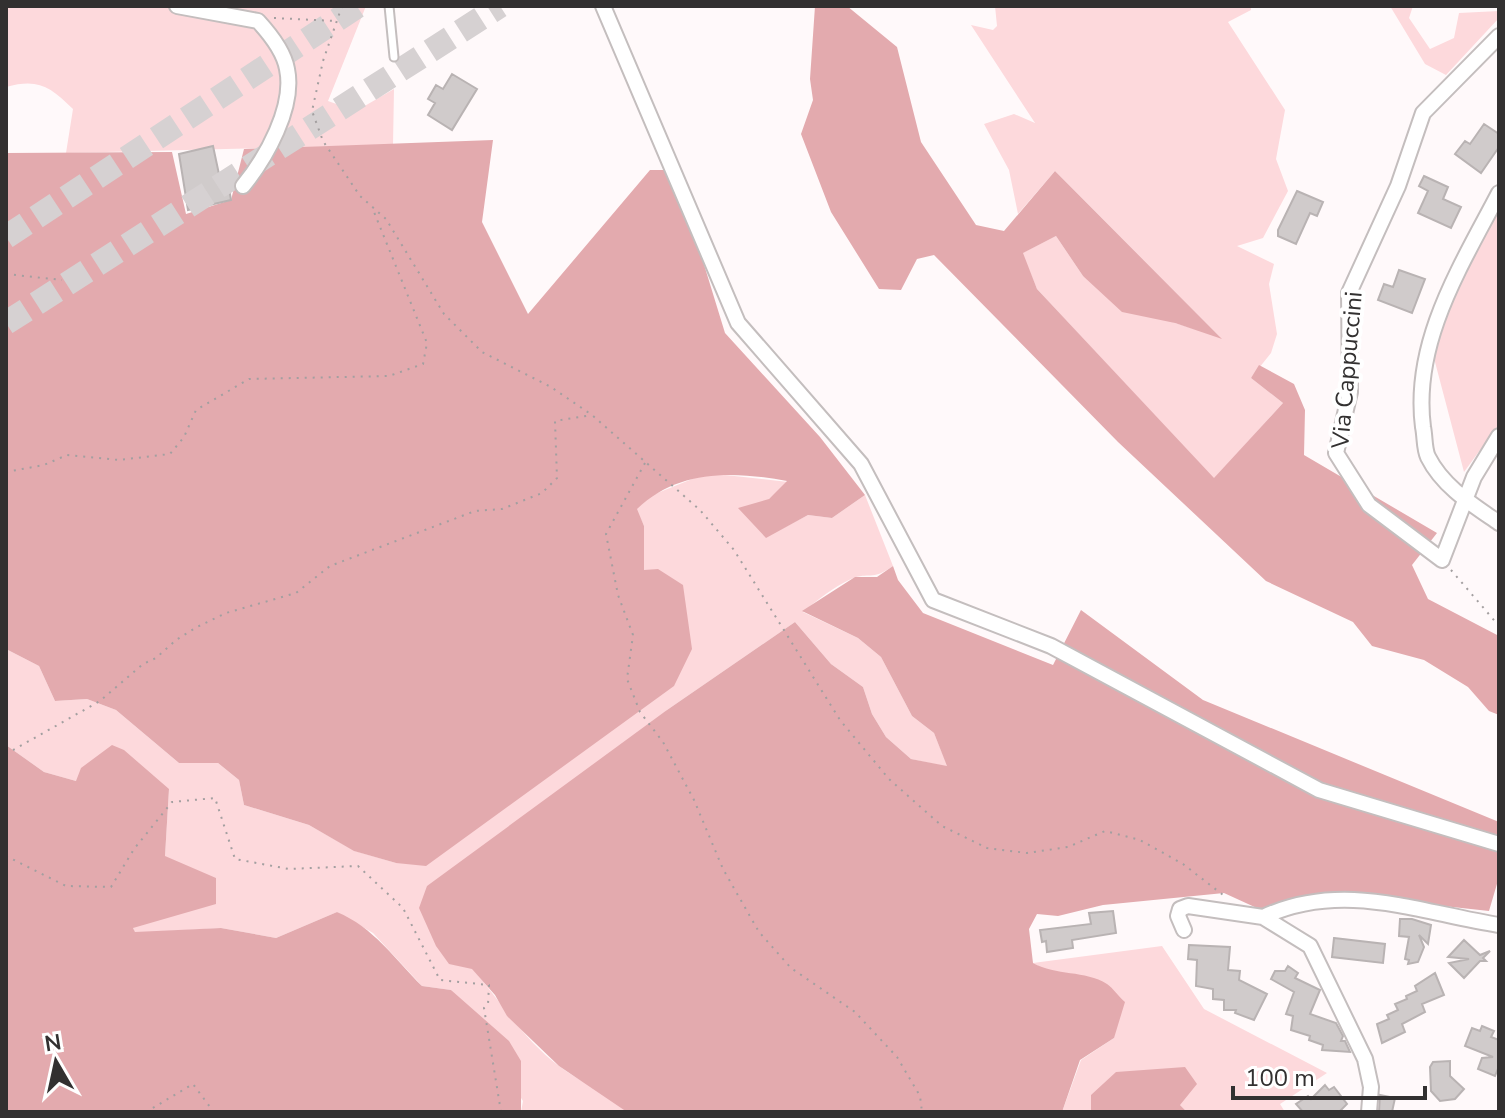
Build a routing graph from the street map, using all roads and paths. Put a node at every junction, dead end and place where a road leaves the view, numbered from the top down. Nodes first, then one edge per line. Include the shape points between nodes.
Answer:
1 (177, 6) edge
2 (342, 6) edge
3 (389, 6) edge
4 (603, 6) edge
5 (258, 21) junction
6 (337, 21) junction
7 (1499, 36) edge
8 (394, 57) dead end
9 (243, 186) dead end
10 (1499, 193) edge
11 (374, 211) junction
12 (6, 274) edge
13 (62, 280) dead end
14 (592, 415) junction
15 (1499, 436) edge
16 (645, 463) junction
17 (7, 471) edge
18 (1465, 500) junction
19 (1499, 523) edge
20 (1442, 560) junction
21 (1499, 626) edge
22 (6, 754) edge
23 (1499, 844) edge
24 (6, 856) edge
25 (1237, 905) dead end
26 (1263, 917) junction
27 (1499, 925) edge
28 (1184, 930) dead end
29 (146, 1112) edge
30 (210, 1112) edge
31 (501, 1112) edge
32 (922, 1112) edge
33 (1369, 1112) edge

1 - 5 street
2 - 6 path
3 - 8 lane
4 - 23 street via 738,323 861,464 933,600 1051,646 1319,790
5 - 6 path
5 - 9 street via 285,62 287,93 275,137
6 - 11 path via 312,111 323,141
7 - 20 street, Via Cappuccini via 1423,113 1398,186 1349,293 1350,392 1336,453 1369,505
10 - 18 street via 1448,291 1421,369 1427,456
11 - 14 path via 386,219 464,338
11 - 17 path via 427,343 423,364 389,376 249,379 196,410 170,454 119,460 67,455
12 - 13 path
14 - 16 path
14 - 22 path via 555,421 557,478 542,493 502,509 475,511 330,566 296,593 197,627 100,701
15 - 18 street
16 - 25 path via 723,535 840,720 889,779 942,826 987,848 1027,853 1068,847 1105,831 1140,840
16 - 32 path via 606,534 618,595 633,635 627,679 640,712 663,742 759,932 791,968 855,1012 897,1057 920,1096
18 - 19 street
18 - 20 street
20 - 21 path
24 - 31 path via 66,886 111,887 172,802 215,798 235,859 289,869 358,866 403,908 440,980 489,985 484,1008
26 - 27 street via 1335,897
26 - 28 street via 1188,906 1178,916
26 - 33 street via 1298,937 1316,958 1365,1059
29 - 30 path via 193,1084

